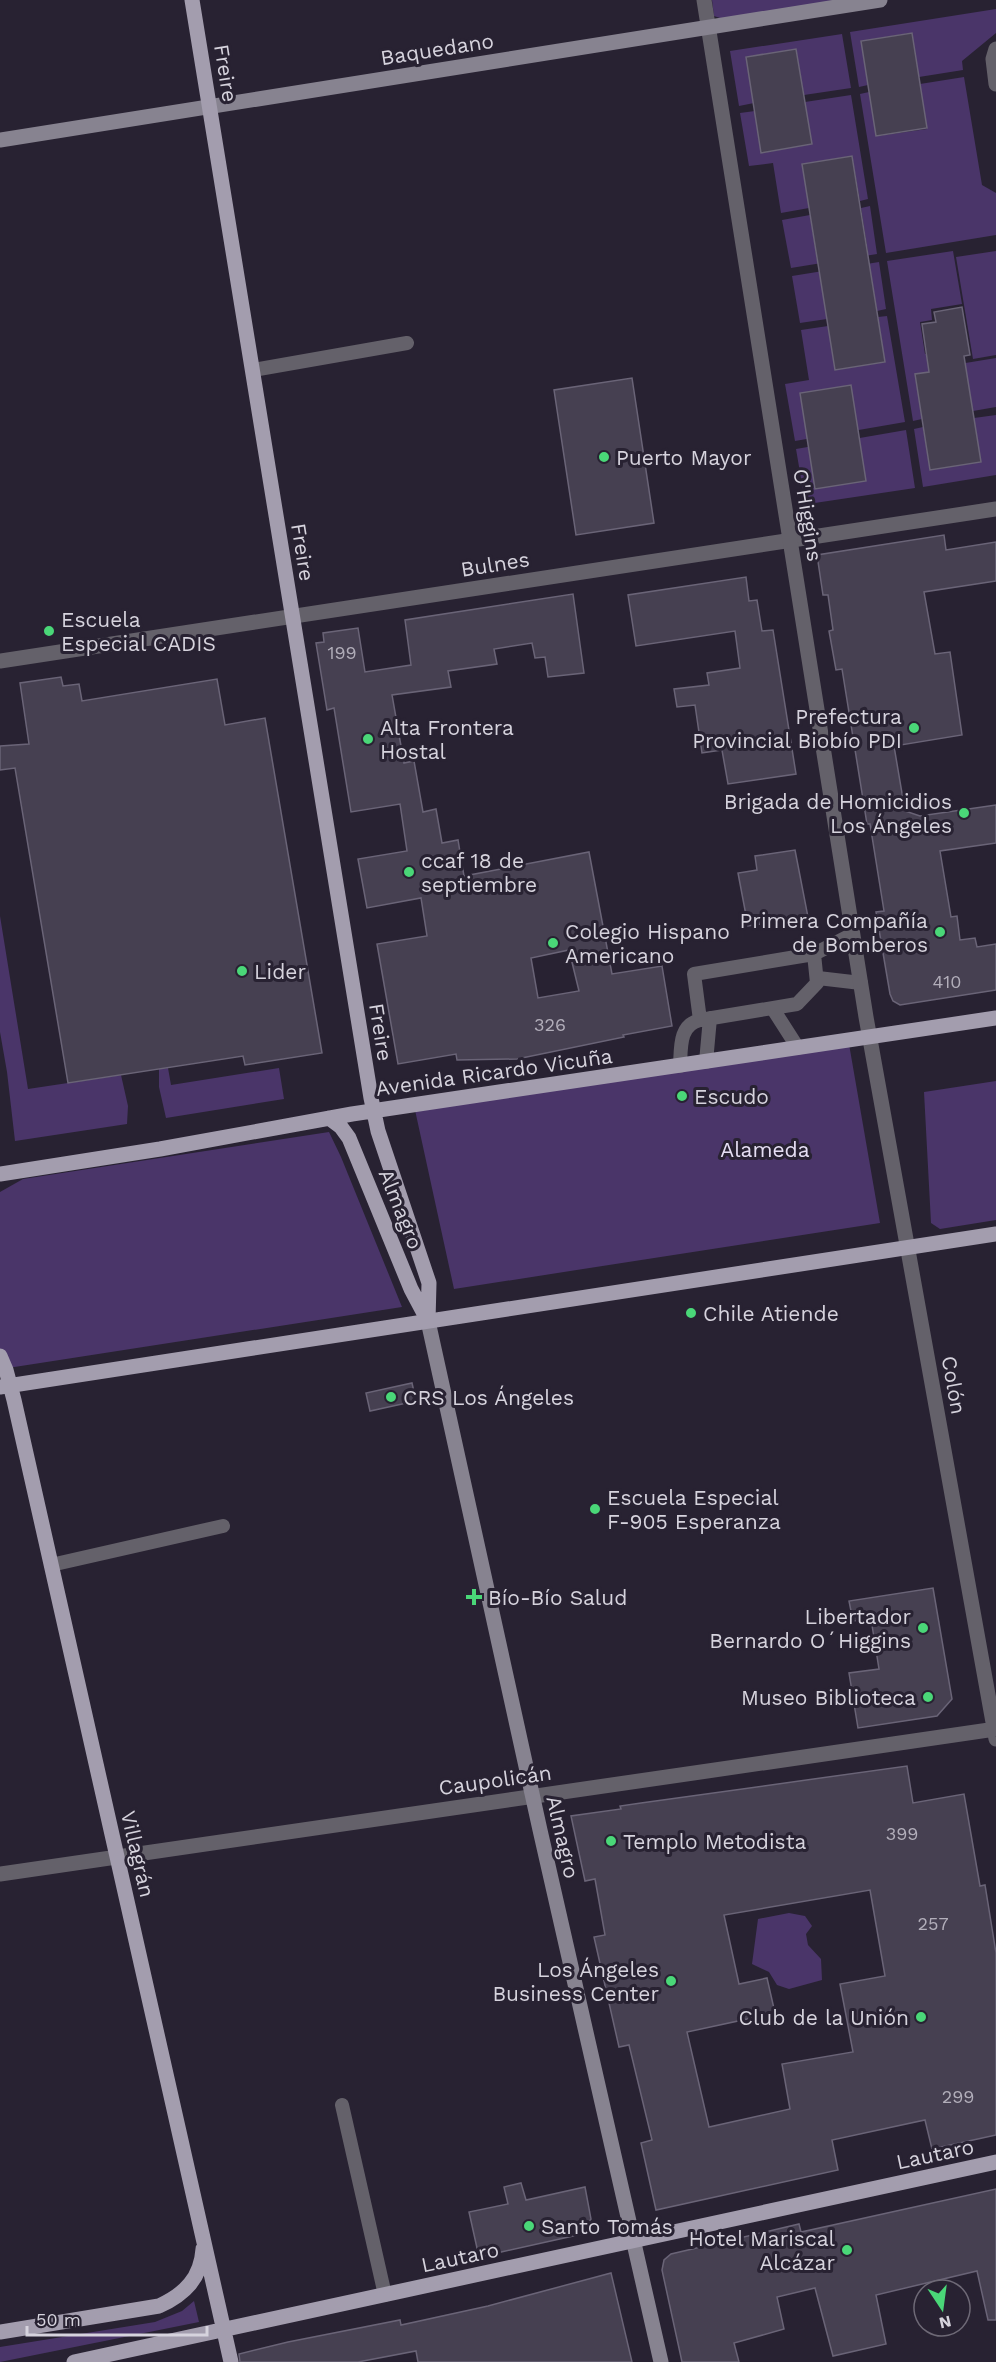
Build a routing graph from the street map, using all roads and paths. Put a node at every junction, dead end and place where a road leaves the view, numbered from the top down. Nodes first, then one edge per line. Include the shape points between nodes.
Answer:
1 (192, 0) edge
2 (704, 0) edge
3 (880, 0) edge
4 (708, 28) junction
5 (996, 50) edge
6 (996, 84) edge
7 (210, 107) junction
8 (0, 140) edge
9 (407, 344) dead end
10 (253, 370) junction
11 (996, 509) edge
12 (790, 540) junction
13 (292, 616) junction
14 (0, 661) edge
15 (853, 934) junction
16 (814, 954) junction
17 (818, 978) junction
18 (861, 983) junction
19 (773, 1009) junction
20 (996, 1018) edge
21 (705, 1019) junction
22 (870, 1037) junction
23 (798, 1048) junction
24 (706, 1062) junction
25 (680, 1066) junction
26 (373, 1112) junction
27 (329, 1118) junction
28 (0, 1174) edge
29 (996, 1234) edge
30 (908, 1247) junction
31 (428, 1321) junction
32 (0, 1356) edge
33 (5, 1386) edge
34 (223, 1526) dead end
35 (51, 1565) junction
36 (995, 1732) edge
37 (532, 1796) junction
38 (117, 1856) junction
39 (0, 1874) edge
40 (342, 2105) dead end
41 (996, 2162) edge
42 (203, 2237) junction
43 (633, 2241) junction
44 (385, 2295) junction
45 (224, 2329) junction
46 (0, 2332) edge
47 (74, 2362) edge
48 (231, 2362) edge
49 (661, 2362) edge

1 - 7 main road, Freire
2 - 4 street, O'Higgins
3 - 4 main road, Baquedano
4 - 7 main road, Baquedano
4 - 12 street, O'Higgins
5 - 6 street
7 - 8 main road, Baquedano
7 - 10 main road, Freire
9 - 10 lane
10 - 13 main road, Freire
11 - 12 street, Bulnes
12 - 13 street, Bulnes
12 - 15 street, O'Higgins
13 - 14 street, Bulnes
13 - 26 main road, Freire
15 - 16 lane
15 - 18 street, O'Higgins
16 - 17 lane
16 - 21 lane via 694,975
17 - 18 lane
17 - 19 lane via 797,1004
18 - 22 street, O'Higgins
19 - 21 lane
19 - 23 lane
20 - 22 main road, Avenida Ricardo Vicuña
21 - 24 lane
21 - 25 lane via 687,1026
22 - 23 main road, Avenida Ricardo Vicuña
22 - 30 street, Colón
23 - 24 main road, Avenida Ricardo Vicuña
24 - 25 main road, Avenida Ricardo Vicuña
25 - 26 main road, Avenida Ricardo Vicuña
26 - 27 main road, Avenida Ricardo Vicuña
26 - 31 main road, Almagro via 429,1283
27 - 28 main road, Avenida Ricardo Vicuña
27 - 31 main road, Almagro via 349,1138
29 - 30 main road
30 - 31 main road
30 - 36 street, Colón
31 - 33 main road
31 - 37 main road, Almagro
32 - 33 main road, Villagrán
33 - 35 main road, Villagrán
34 - 35 lane
35 - 38 main road, Villagrán
36 - 37 street, Caupolicán
37 - 38 street, Caupolicán
37 - 43 main road, Almagro
38 - 39 street, Caupolicán
38 - 42 main road, Villagrán
40 - 44 lane
41 - 43 main road, Lautaro
42 - 45 main road, Villagrán
42 - 46 main road via 202,2258 194,2280 167,2302 151,2308
43 - 44 main road, Lautaro
43 - 49 main road, Almagro
44 - 45 main road, Lautaro
45 - 47 main road, Lautaro
45 - 48 main road, Villagrán

